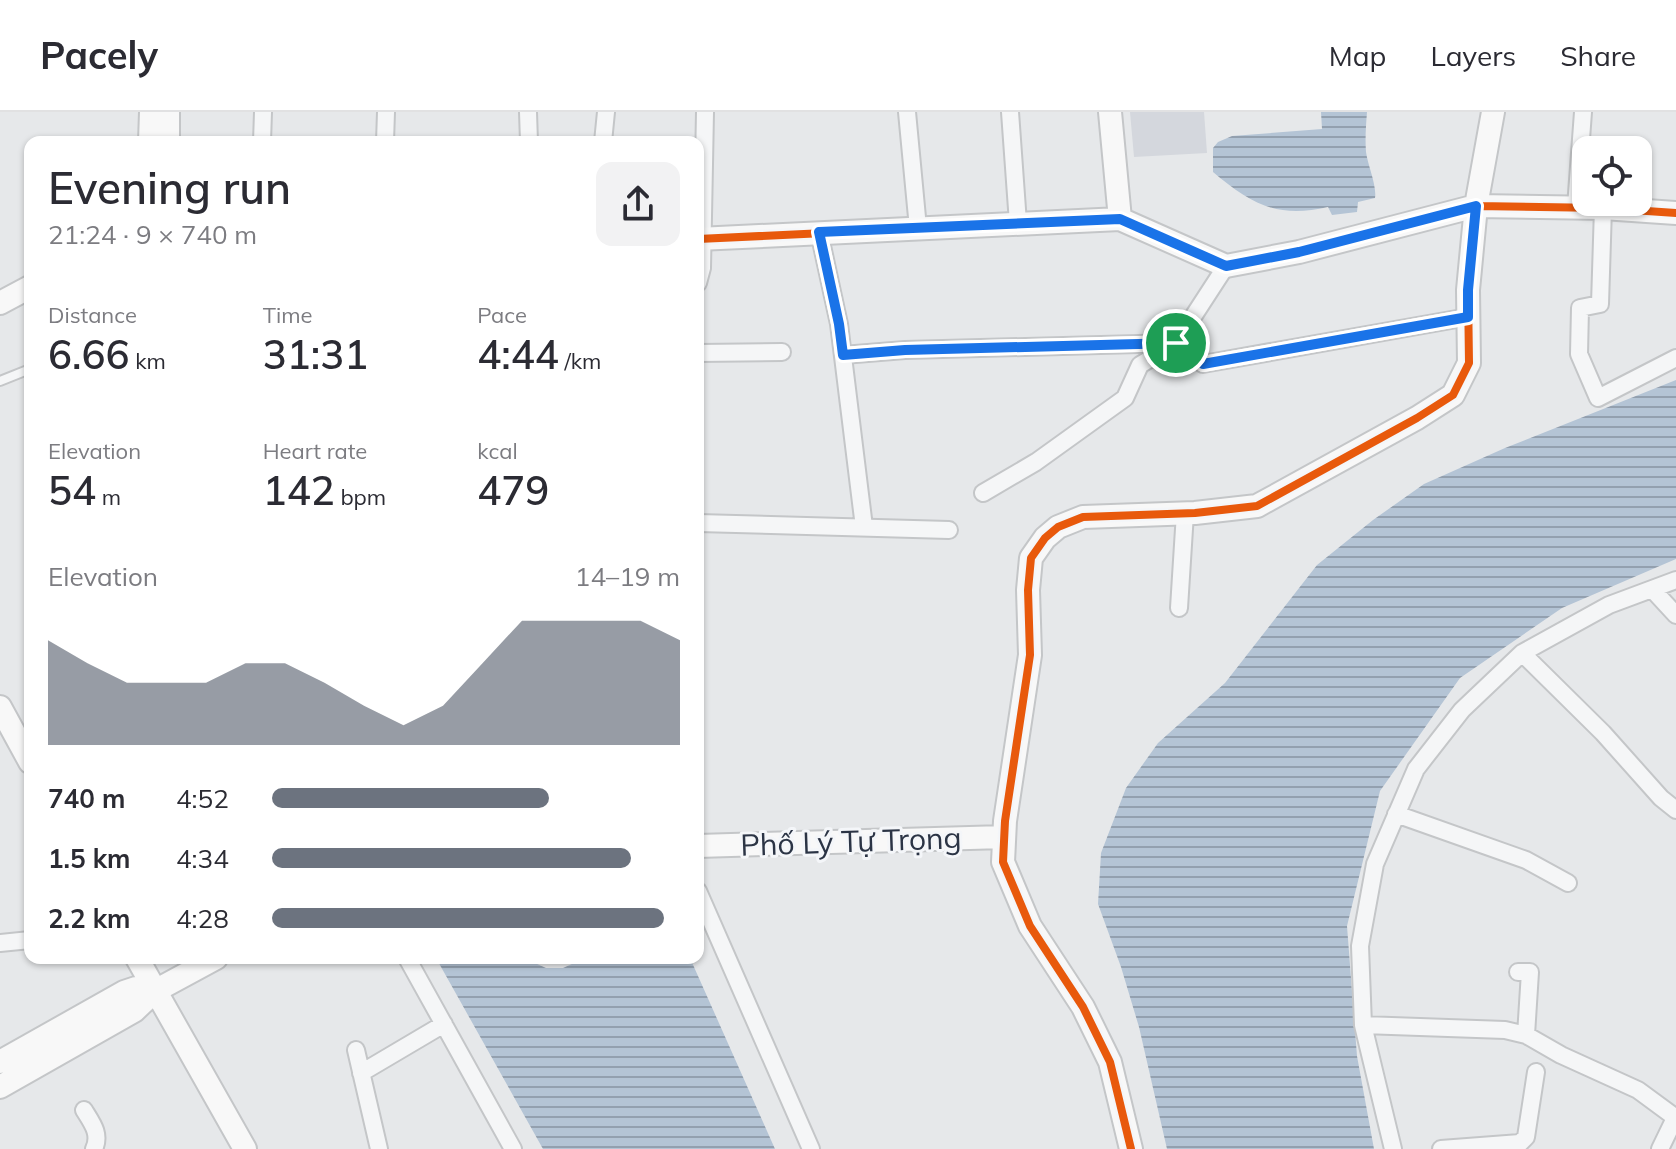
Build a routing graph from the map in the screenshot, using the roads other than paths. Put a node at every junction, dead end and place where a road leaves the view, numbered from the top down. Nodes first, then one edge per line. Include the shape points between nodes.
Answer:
1 (151, 112) edge
2 (168, 112) edge
3 (263, 112) edge
4 (386, 112) edge
5 (528, 112) edge
6 (606, 112) edge
7 (705, 112) edge
8 (907, 112) edge
9 (1010, 112) edge
10 (1110, 112) edge
11 (1493, 112) edge
12 (1583, 112) edge
13 (150, 136) edge
14 (168, 136) edge
15 (262, 136) edge
16 (385, 136) edge
17 (529, 136) edge
18 (604, 136) edge
19 (704, 136) edge
20 (1581, 136) edge
21 (1476, 206) junction
22 (1572, 207) edge
23 (1652, 211) edge
24 (1676, 213) edge
25 (1603, 216) edge
26 (1120, 219) junction
27 (1018, 223) junction
28 (918, 228) junction
29 (819, 232) junction
30 (704, 238) edge
31 (1226, 266) junction
32 (24, 290) edge
33 (0, 303) edge
34 (1468, 317) junction
35 (1176, 343) junction
36 (782, 352) dead end
37 (704, 353) edge
38 (843, 355) junction
39 (1676, 358) edge
40 (24, 371) edge
41 (0, 381) edge
42 (983, 493) dead end
43 (1185, 513) junction
44 (704, 523) edge
45 (864, 527) junction
46 (949, 530) dead end
47 (1676, 580) edge
48 (1652, 589) junction
49 (1179, 608) dead end
50 (1676, 615) edge
51 (1522, 653) junction
52 (0, 707) edge
53 (24, 751) edge
54 (1676, 810) edge
55 (1396, 814) junction
56 (1004, 837) junction
57 (704, 846) edge
58 (1568, 883) dead end
59 (704, 905) edge
60 (24, 941) edge
61 (0, 943) edge
62 (140, 964) edge
63 (153, 964) edge
64 (205, 964) edge
65 (410, 964) edge
66 (1518, 972) dead end
67 (155, 991) junction
68 (444, 1024) junction
69 (1363, 1025) junction
70 (1526, 1035) junction
71 (356, 1050) dead end
72 (0, 1062) edge
73 (1536, 1072) dead end
74 (361, 1073) junction
75 (0, 1087) edge
76 (84, 1110) dead end
77 (1676, 1118) edge
78 (94, 1149) edge
79 (245, 1149) edge
80 (379, 1149) edge
81 (513, 1149) edge
82 (811, 1149) edge
83 (1131, 1149) edge
84 (1393, 1149) edge
85 (1441, 1149) edge
86 (1660, 1149) edge

1 - 13 street
2 - 14 street
3 - 15 street
4 - 16 street
5 - 17 street
6 - 18 street
7 - 19 street
8 - 28 street
9 - 27 street
10 - 26 street
11 - 21 street
12 - 20 street
21 - 22 street
21 - 31 street
21 - 34 street
23 - 24 street
25 - 39 street via 1600,304 1580,308 1579,354 1598,398
26 - 27 street
26 - 31 street
27 - 28 street
28 - 29 street
29 - 30 street
29 - 38 street
31 - 35 street
32 - 33 street
34 - 35 street via 1203,364
34 - 43 street via 1469,363 1453,395 1257,506
35 - 38 street
35 - 42 street via 1140,365 1125,398
36 - 37 street
38 - 45 street
40 - 41 lane
43 - 49 street
43 - 56 street via 1071,520 1045,538 1031,558 1030,655
44 - 45 street
45 - 46 street
47 - 48 street
48 - 50 street
48 - 51 street via 1609,605
51 - 54 street
51 - 55 street via 1462,710 1416,769
52 - 53 street
55 - 58 street via 1526,860
55 - 69 street via 1375,864 1360,946
56 - 57 street, Phố Lý Tự Trọng
56 - 83 street via 1003,862 1030,926 1083,1007 1110,1062
59 - 82 street
60 - 61 street
62 - 67 street
63 - 67 street
64 - 67 street
65 - 68 street
66 - 70 street via 1530,972
67 - 72 street via 124,992
67 - 75 street via 134,1011
67 - 79 street
68 - 74 street
68 - 81 street
69 - 70 street
69 - 84 street
70 - 77 street via 1638,1090
71 - 74 street
73 - 85 street via 1526,1137 1520,1143
74 - 80 street
76 - 78 street via 96,1131
77 - 86 street

